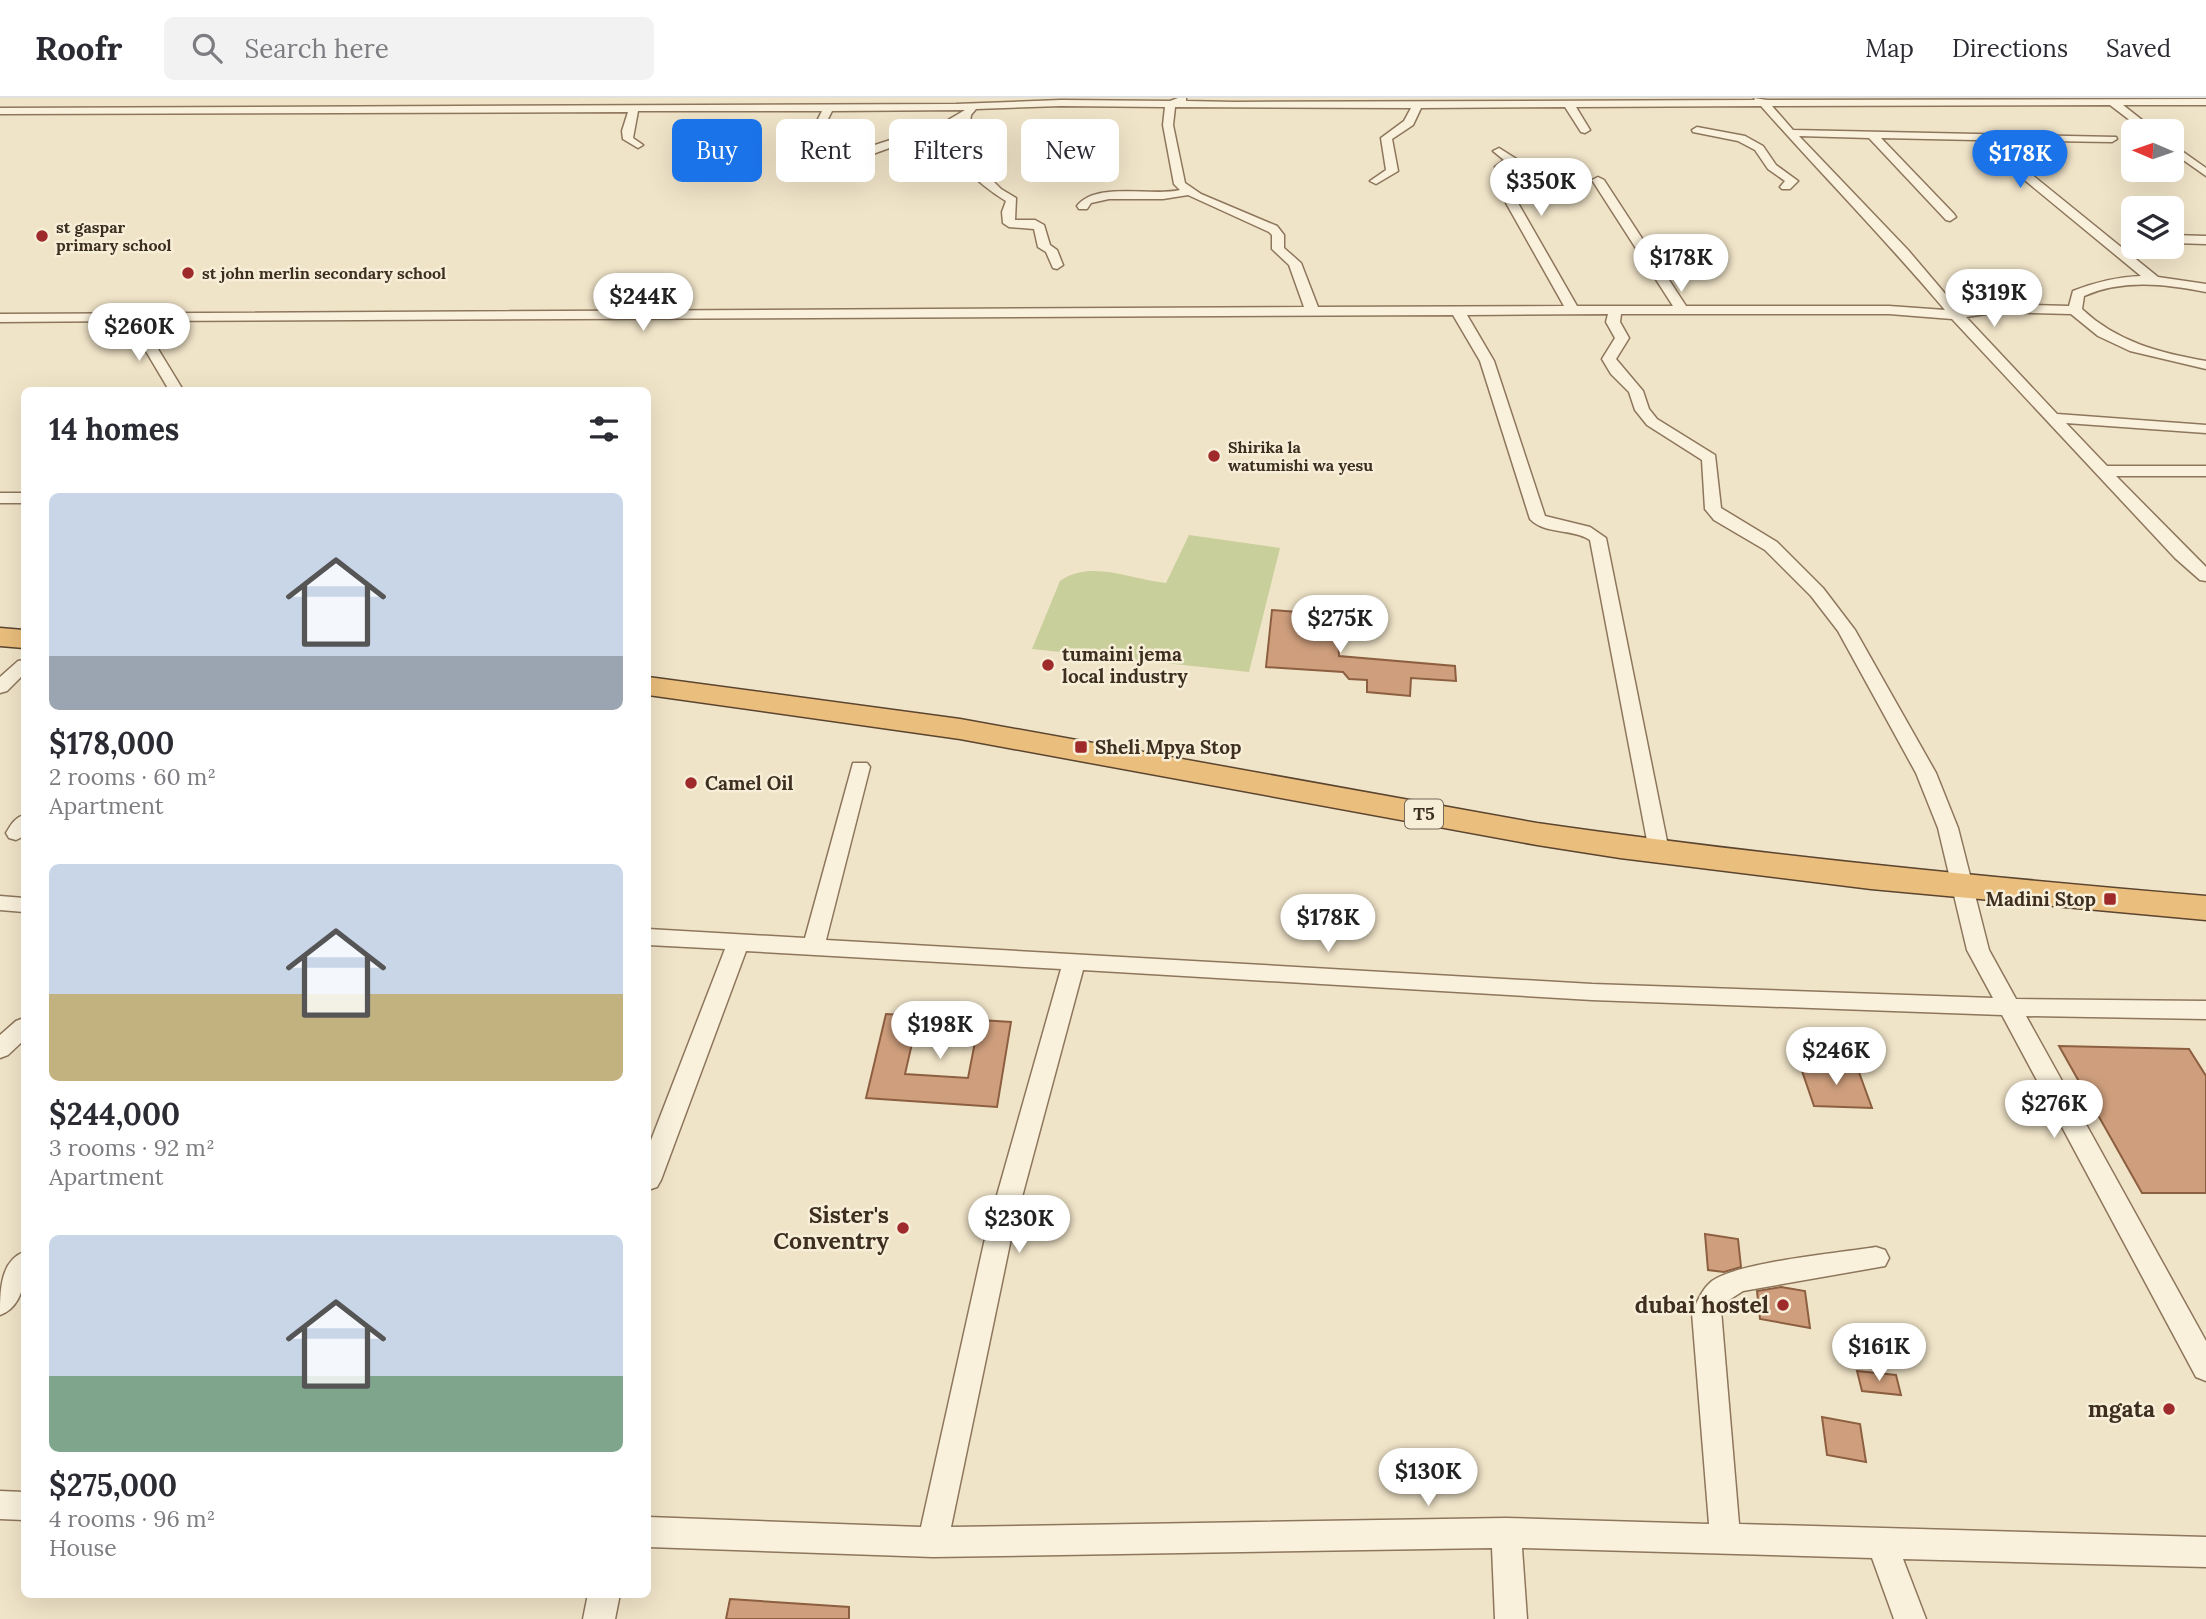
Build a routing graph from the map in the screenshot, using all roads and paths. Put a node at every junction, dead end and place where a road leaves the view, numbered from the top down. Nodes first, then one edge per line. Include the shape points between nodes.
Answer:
1 (15, 98) edge
2 (190, 98) edge
3 (598, 98) edge
4 (1182, 98) edge
5 (1722, 98) edge
6 (1760, 100) edge
7 (1322, 101) edge
8 (1246, 102) edge
9 (1421, 102) edge
10 (2112, 102) junction
11 (2206, 102) edge
12 (833, 104) edge
13 (1738, 104) junction
14 (1170, 105) junction
15 (1569, 105) junction
16 (932, 107) junction
17 (634, 108) junction
18 (574, 109) junction
19 (0, 110) edge
20 (174, 111) junction
21 (970, 111) junction
22 (1687, 117) junction
23 (918, 119) edge
24 (957, 119) edge
25 (2135, 119) edge
26 (1586, 130) dead end
27 (1790, 133) junction
28 (1873, 136) junction
29 (1979, 137) junction
30 (2112, 139) dead end
31 (889, 144) edge
32 (638, 145) dead end
33 (1710, 149) dead end
34 (1499, 151) dead end
35 (2184, 156) edge
36 (2206, 173) edge
37 (1598, 180) dead end
38 (1376, 181) dead end
39 (1786, 187) dead end
40 (1188, 191) junction
41 (1083, 206) dead end
42 (1950, 217) dead end
43 (2184, 239) edge
44 (2206, 240) edge
45 (1057, 265) dead end
46 (2153, 279) junction
47 (2206, 288) edge
48 (2075, 310) junction
49 (1615, 311) junction
50 (1684, 311) junction
51 (1574, 312) junction
52 (1313, 313) junction
53 (1459, 313) junction
54 (1956, 315) junction
55 (132, 317) junction
56 (0, 318) edge
57 (2206, 365) edge
58 (174, 387) edge
59 (2054, 418) junction
60 (2206, 429) edge
61 (2104, 471) junction
62 (2206, 471) edge
63 (0, 498) edge
64 (21, 498) edge
65 (2206, 576) edge
66 (0, 637) edge
67 (21, 639) edge
68 (21, 668) edge
69 (651, 686) edge
70 (0, 687) edge
71 (860, 767) dead end
72 (1659, 851) junction
73 (1960, 888) junction
74 (0, 904) edge
75 (21, 905) edge
76 (2206, 908) edge
77 (651, 937) edge
78 (739, 941) junction
79 (814, 945) junction
80 (1075, 960) junction
81 (2007, 1007) junction
82 (2206, 1010) edge
83 (21, 1030) edge
84 (0, 1049) edge
85 (651, 1172) edge
86 (1876, 1258) dead end
87 (21, 1268) edge
88 (0, 1303) edge
89 (2206, 1368) edge
90 (0, 1505) edge
91 (21, 1506) edge
92 (651, 1532) edge
93 (1506, 1532) junction
94 (1725, 1539) junction
95 (933, 1542) junction
96 (1882, 1543) junction
97 (2206, 1552) edge
98 (603, 1598) edge
99 (599, 1619) edge
100 (1511, 1619) edge
101 (1910, 1619) edge

1 - 19 street
2 - 20 street
3 - 18 street
4 - 14 street
5 - 13 street
6 - 10 street
6 - 13 street
6 - 27 street
7 - 8 street
7 - 9 street
8 - 14 street
9 - 15 street
9 - 38 street via 1409,123 1386,138 1392,171
10 - 11 street
10 - 25 street
12 - 16 street
12 - 17 street
12 - 31 street via 814,137 810,169
13 - 22 street
14 - 21 street via 1061,103
14 - 40 street via 1168,125 1177,176
15 - 22 street
15 - 26 street
16 - 21 street
16 - 23 street
17 - 18 street
17 - 32 street via 627,131 628,139
18 - 20 street
19 - 20 street
21 - 24 street
21 - 45 street via 961,147 971,155 972,167 1012,200 1010,223 1040,228 1044,247 1051,250
22 - 33 street
22 - 39 street via 1759,148 1772,167 1792,181
27 - 28 street
27 - 54 street
28 - 29 street
28 - 42 street
29 - 30 street
29 - 46 street
34 - 51 street via 1512,160 1501,167 1512,203
35 - 36 street
37 - 50 street
40 - 41 street via 1164,197 1099,197
40 - 52 street via 1273,229 1278,249 1295,263
43 - 44 street
46 - 47 street
46 - 48 street via 2098,283 2078,294
48 - 54 street via 2000,308
48 - 57 street via 2092,328 2126,346
49 - 50 street
49 - 51 street
49 - 73 street via 1613,322 1622,338 1609,359 1636,391 1652,422 1710,458 1713,509 1771,546 1817,592 1846,630 1926,773 1948,828
50 - 54 street via 1842,309
51 - 53 street
52 - 53 street
52 - 55 street
53 - 72 street via 1487,361 1538,519 1591,532 1598,538
54 - 59 street
55 - 56 street
55 - 58 street
59 - 60 street
59 - 61 street
61 - 62 street
61 - 65 street
63 - 64 street
66 - 67 highway
68 - 70 street
69 - 72 highway, T5 via 960,729 1537,834
71 - 79 street
72 - 73 highway, T5
73 - 76 highway, T5
73 - 81 street via 1978,950
74 - 75 street
77 - 78 street
78 - 79 street
78 - 85 street
79 - 80 street
80 - 81 street via 1592,992
80 - 95 street via 999,1234
81 - 82 street
81 - 89 street
83 - 84 street
86 - 94 street via 1742,1280 1721,1287 1713,1296 1706,1314
87 - 88 street
90 - 91 street
92 - 95 street
93 - 94 street
93 - 95 street
93 - 100 street
94 - 96 street
96 - 97 street
96 - 101 street
98 - 99 street

